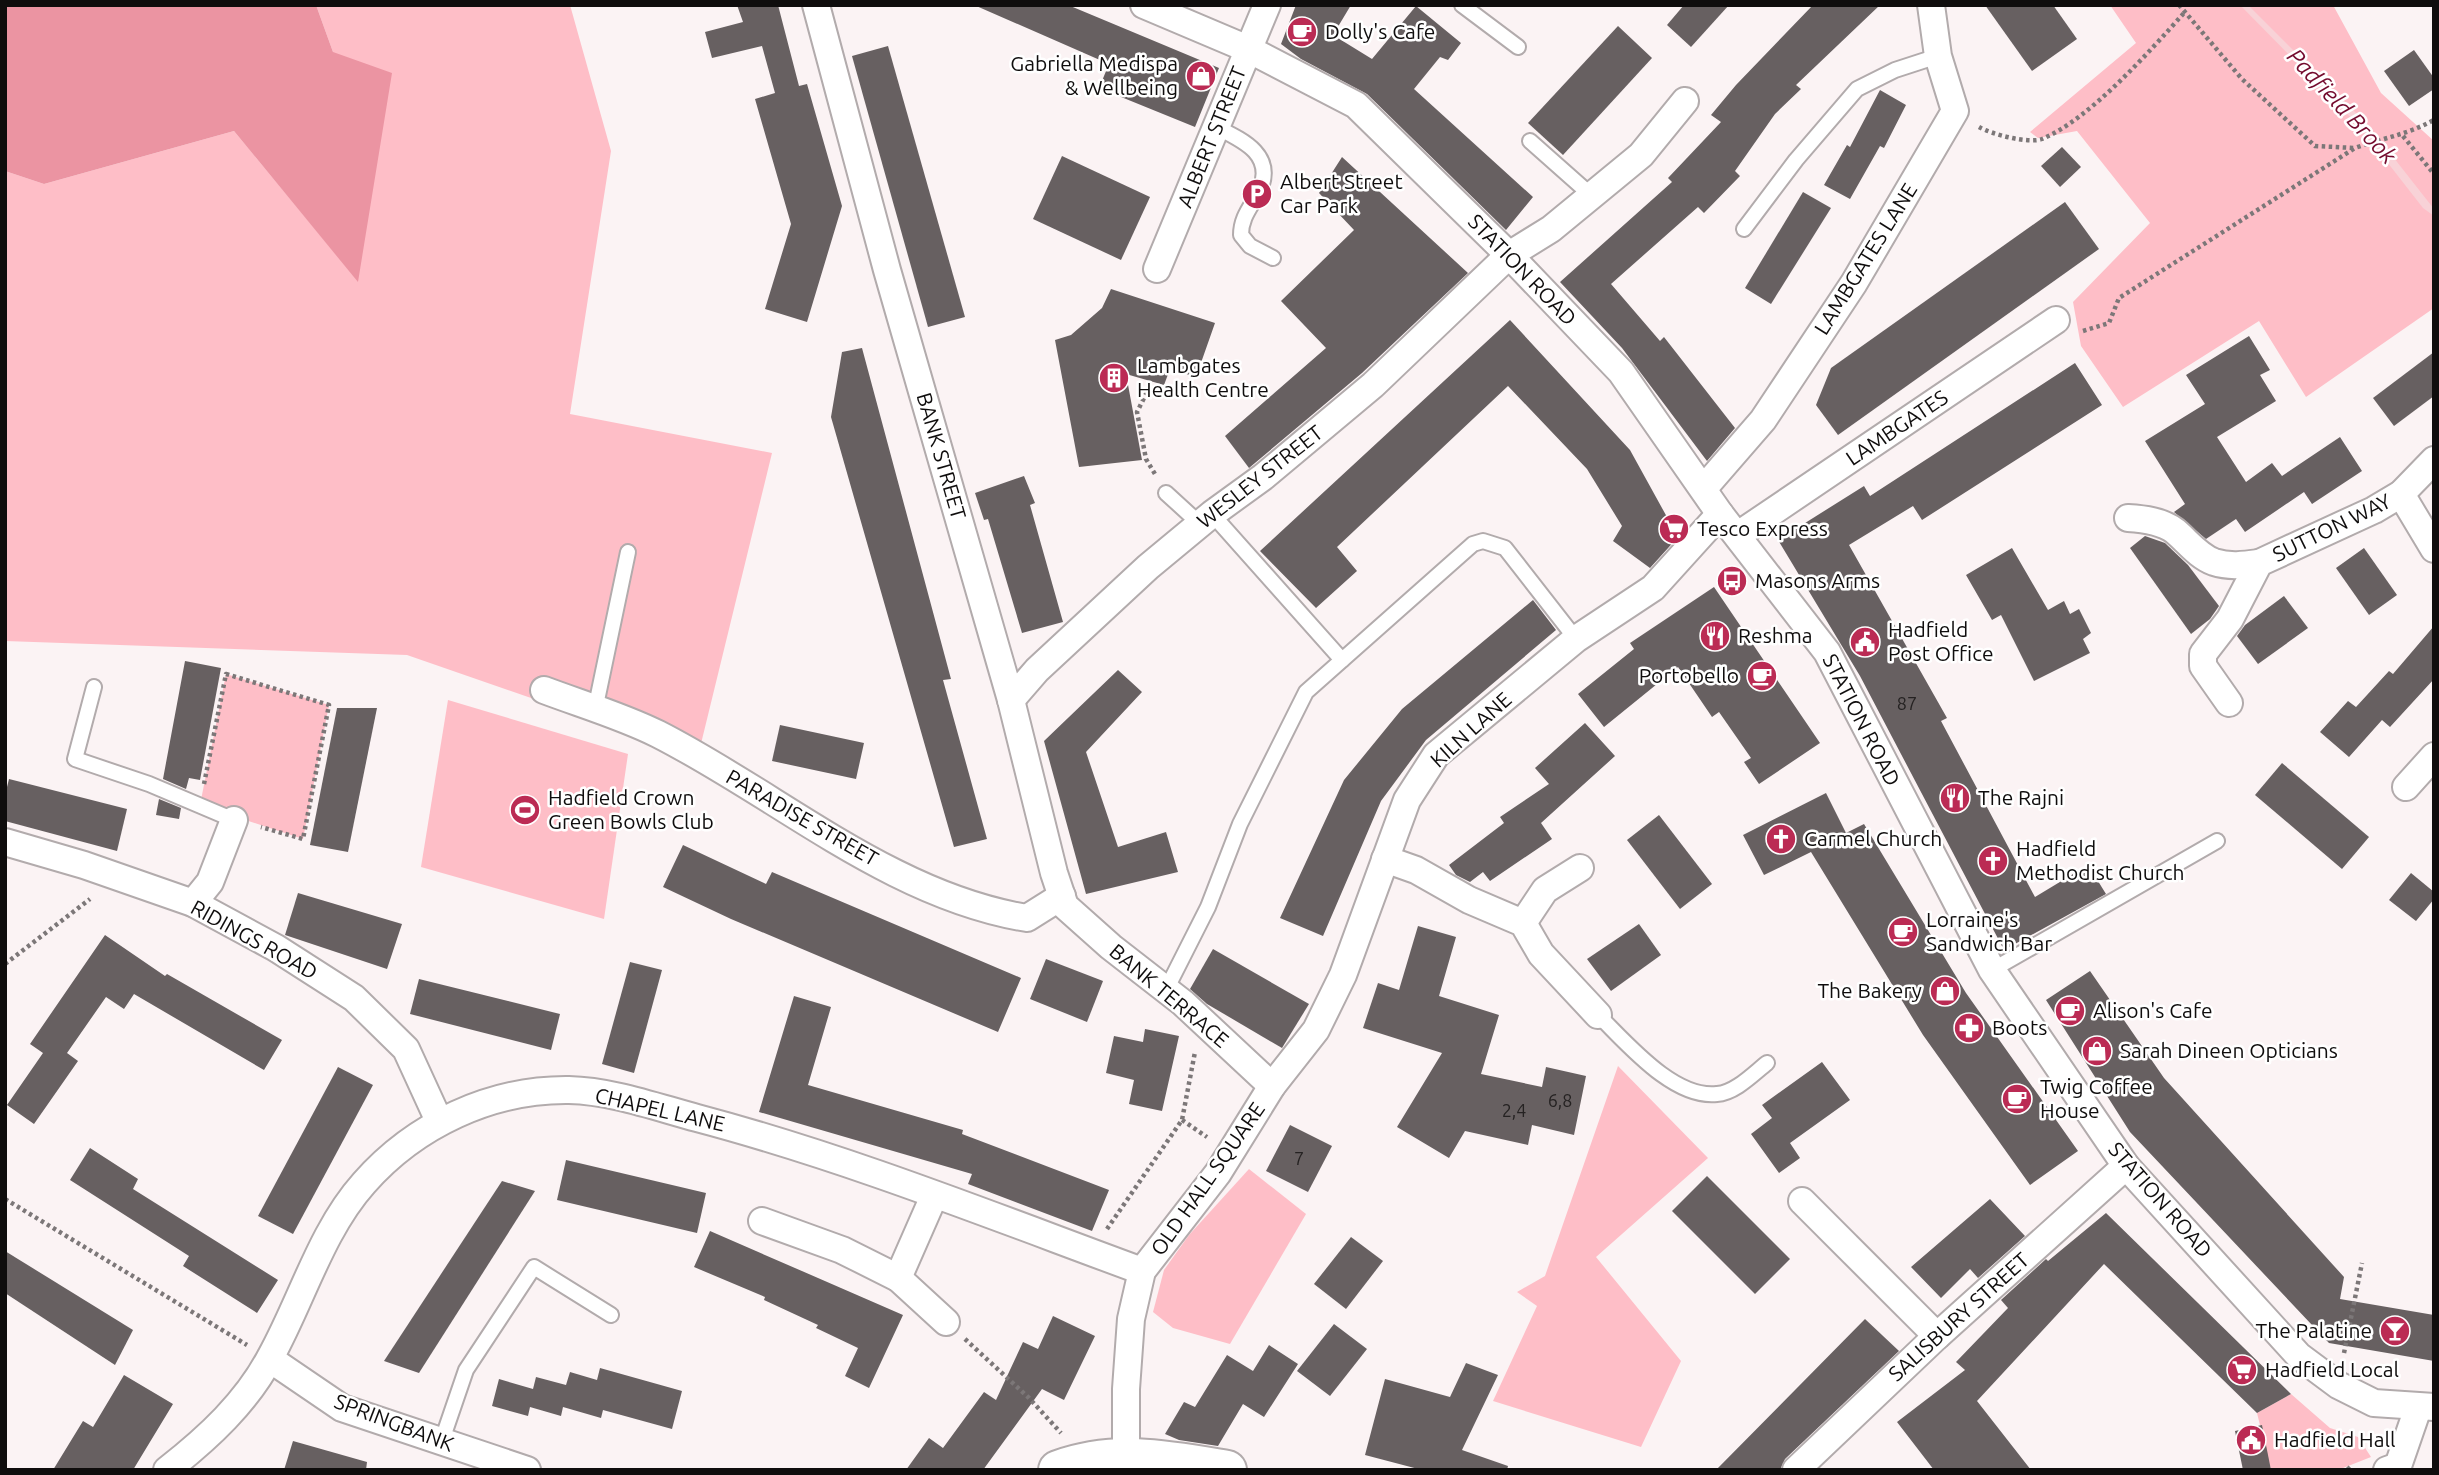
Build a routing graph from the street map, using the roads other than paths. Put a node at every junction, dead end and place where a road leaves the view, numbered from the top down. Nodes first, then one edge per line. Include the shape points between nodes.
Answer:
1 (816, 5) edge
2 (1144, 5) edge
3 (1267, 5) edge
4 (1462, 5) edge
5 (1931, 5) edge
6 (1518, 47) dead end
7 (1248, 49) junction
8 (1938, 55) junction
9 (1685, 102) dead end
10 (1216, 127) junction
11 (1530, 141) dead end
12 (1591, 196) junction
13 (1744, 229) dead end
14 (1509, 255) junction
15 (1273, 258) dead end
16 (1157, 269) dead end
17 (2056, 320) road end
18 (2434, 460) edge
19 (1704, 488) junction
20 (1166, 493) road end
21 (2401, 494) junction
22 (1720, 514) junction
23 (2128, 518) dead end
24 (1206, 519) junction
25 (1738, 536) junction
26 (2434, 550) edge
27 (628, 552) dead end
28 (2259, 564) junction
29 (1576, 639) junction
30 (1342, 660) junction
31 (94, 687) dead end
32 (544, 690) dead end
33 (1011, 700) junction
34 (2229, 703) dead end
35 (595, 710) junction
36 (2434, 756) edge
37 (2406, 787) dead end
38 (234, 820) joint
39 (2217, 841) dead end
40 (5, 842) edge
41 (1385, 859) junction
42 (1580, 868) dead end
43 (1063, 901) junction
44 (193, 904) junction
45 (1524, 923) junction
46 (1992, 971) junction
47 (1167, 989) junction
48 (1598, 1015) joint
49 (1767, 1063) dead end
50 (1272, 1086) junction
51 (439, 1122) junction
52 (2126, 1166) junction
53 (934, 1196) junction
54 (1802, 1201) dead end
55 (762, 1221) dead end
56 (1142, 1271) junction
57 (898, 1278) junction
58 (611, 1315) dead end
59 (946, 1322) road end
60 (1937, 1336) junction
61 (270, 1359) junction
62 (2426, 1407) edge
63 (441, 1443) junction
64 (1126, 1456) junction
65 (1072, 1466) edge
66 (2396, 1469) edge
67 (167, 1470) edge
68 (527, 1470) edge
69 (1227, 1470) edge
70 (1796, 1470) edge

1 - 33 street, BANK STREET
2 - 7 street, STATION ROAD
3 - 7 street, ALBERT STREET
4 - 6 lane
5 - 8 street
7 - 10 street, ALBERT STREET
7 - 14 street, STATION ROAD via 1356,105
8 - 13 lane via 1857,89
8 - 19 street, LAMBGATES LANE via 1955,111 1846,295 1763,420
9 - 12 street, WESLEY STREET via 1641,155
10 - 15 lane via 1258,152 1263,168 1261,188 1244,217 1241,234 1250,246
10 - 16 street, ALBERT STREET
11 - 12 lane
12 - 14 street, WESLEY STREET
14 - 19 street, STATION ROAD via 1621,372
14 - 24 street, WESLEY STREET via 1374,385
17 - 25 street, LAMBGATES
18 - 21 street, SUTTON WAY
19 - 22 street, STATION ROAD
20 - 24 lane
21 - 26 street, SUTTON WAY
21 - 28 street, SUTTON WAY
22 - 25 street, STATION ROAD
22 - 29 street, KILN LANE via 1653,588
23 - 28 street via 2174,530 2213,562
24 - 30 lane
24 - 33 street, WESLEY STREET via 1037,670
25 - 46 street, STATION ROAD via 1827,652
27 - 35 lane
28 - 34 street, SUTTON WAY via 2230,619 2203,654 2203,666
29 - 30 lane via 1505,548 1483,541 1473,544
29 - 41 street, KILN LANE via 1436,755 1407,800
30 - 47 lane via 1306,692 1240,824 1208,907
31 - 38 lane via 75,759
32 - 35 street, PARADISE STREET
33 - 43 street, BANK STREET
35 - 43 street, PARADISE STREET via 657,733 838,842 991,912 1027,918
36 - 37 street
38 - 44 street via 210,882
39 - 46 lane
40 - 44 street, RIDINGS ROAD
41 - 45 street
41 - 50 street, KILN LANE via 1343,975 1317,1030
42 - 45 street via 1545,890
43 - 47 street, BANK TERRACE via 1111,947
44 - 51 street, RIDINGS ROAD via 276,948 354,999 406,1049
45 - 48 street via 1541,954
46 - 52 street, STATION ROAD
47 - 50 street, BANK TERRACE
48 - 49 lane via 1656,1071 1690,1090 1717,1095
50 - 56 street, OLD HALL SQUARE via 1217,1173
51 - 53 street, CHAPEL LANE via 485,1102 526,1093 569,1090 610,1095 777,1139
51 - 61 street, CHAPEL LANE via 399,1149 363,1184 332,1231
52 - 60 street, SALISBURY STREET
52 - 62 street, STATION ROAD via 2299,1356 2338,1385 2374,1403
53 - 56 street, CHAPEL LANE
53 - 57 street
54 - 60 street
55 - 57 street via 842,1250
56 - 64 street via 1131,1320
57 - 59 street
58 - 63 lane via 534,1267 466,1370
60 - 70 street, SALISBURY STREET
61 - 63 street, SPRINGBANK via 342,1408
61 - 67 street, CHAPEL LANE via 239,1404
62 - 66 street
63 - 68 street, SPRINGBANK
64 - 65 street
64 - 69 street

